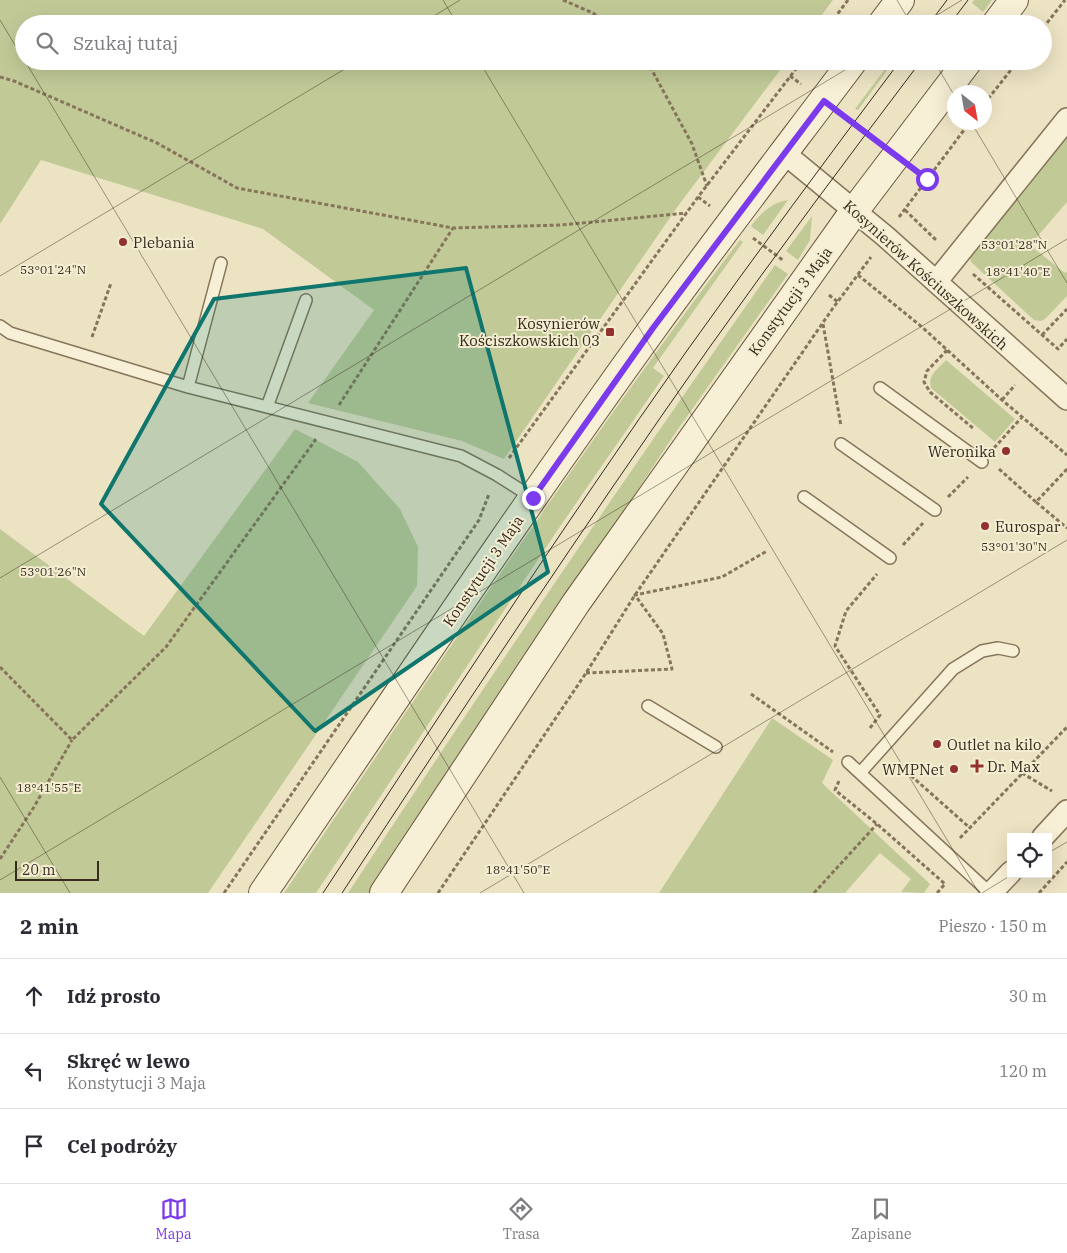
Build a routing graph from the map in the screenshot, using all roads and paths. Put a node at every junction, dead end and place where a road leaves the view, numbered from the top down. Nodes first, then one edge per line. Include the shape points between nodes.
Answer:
1 (563, 0) edge
2 (848, 0) edge
3 (900, 0) edge
4 (1014, 0) edge
5 (1065, 0) edge
6 (596, 15) edge
7 (837, 15) edge
8 (889, 15) edge
9 (1003, 15) edge
10 (1052, 17) edge
11 (651, 70) edge
12 (795, 70) edge
13 (846, 70) edge
14 (961, 70) edge
15 (1011, 70) edge
16 (790, 76) junction
17 (0, 77) edge
18 (992, 94) edge
19 (824, 101) junction
20 (1067, 119) edge
21 (964, 130) edge
22 (784, 153) junction
23 (896, 156) junction
24 (927, 179) junction
25 (707, 187) junction
26 (698, 197) junction
27 (855, 210) junction
28 (687, 213) junction
29 (731, 222) junction
30 (453, 228) junction
31 (885, 236) junction
32 (221, 263) dead end
33 (858, 275) junction
34 (806, 277) junction
35 (936, 282) junction
36 (111, 283) dead end
37 (306, 300) dead end
38 (838, 302) junction
39 (1067, 309) edge
40 (823, 323) junction
41 (0, 326) edge
42 (1067, 340) edge
43 (947, 350) junction
44 (86, 356) junction
45 (1021, 378) dead end
46 (188, 387) junction
47 (880, 388) dead end
48 (1067, 399) edge
49 (1002, 400) junction
50 (267, 407) junction
51 (1022, 417) junction
52 (328, 422) junction
53 (842, 430) dead end
54 (981, 435) dead end
55 (988, 441) dead end
56 (841, 444) dead end
57 (996, 447) junction
58 (1067, 455) edge
59 (984, 460) junction
60 (1067, 469) edge
61 (497, 475) junction
62 (804, 497) dead end
63 (533, 498) junction
64 (1036, 502) junction
65 (935, 510) junction
66 (1067, 528) edge
67 (767, 551) dead end
68 (890, 558) junction
69 (635, 595) junction
70 (1013, 651) dead end
71 (0, 667) edge
72 (586, 672) junction
73 (648, 706) dead end
74 (1067, 727) edge
75 (72, 740) junction
76 (716, 747) dead end
77 (848, 762) joint
78 (1022, 773) junction
79 (860, 774) junction
80 (871, 784) junction
81 (1063, 803) edge
82 (877, 824) dead end
83 (970, 828) junction
84 (1045, 833) edge
85 (946, 853) junction
86 (0, 859) edge
87 (1067, 862) edge
88 (1007, 876) edge
89 (224, 893) edge
90 (263, 893) edge
91 (384, 893) edge
92 (438, 893) edge
93 (814, 893) edge
94 (991, 893) edge
95 (1039, 893) edge

1 - 6 path
2 - 7 path
3 - 8 street
4 - 9 street
5 - 10 path
11 - 25 path via 692,144
12 - 16 path
13 - 19 street, Konstytucji 3 Maja
14 - 23 street, Konstytucji 3 Maja
15 - 18 path
16 - 19 path
16 - 25 path
17 - 30 path via 157,143 237,188
19 - 22 street, Konstytucji 3 Maja
19 - 23 path
20 - 35 street
21 - 24 path
22 - 27 street, Kosynierów Kościuszkowskich
22 - 29 street, Konstytucji 3 Maja
23 - 24 path
23 - 27 street, Konstytucji 3 Maja
24 - 31 path
25 - 26 path
26 - 28 path
26 - 29 path
27 - 31 street, Kosynierów Kościuszkowskich
27 - 34 street, Konstytucji 3 Maja
28 - 30 path via 561,225
28 - 61 path
29 - 34 path
29 - 63 street, Konstytucji 3 Maja
30 - 52 path
31 - 33 path
31 - 35 street, Kosynierów Kościuszkowskich
32 - 46 lane
33 - 38 path
33 - 43 path
34 - 38 path
34 - 91 street, Konstytucji 3 Maja via 576,602
35 - 48 street, Kosynierów Kościuszkowskich
36 - 44 path
37 - 50 lane
38 - 40 path
39 - 42 path via 1042,335 1058,349
40 - 53 path
40 - 69 path
41 - 44 lane via 10,333
43 - 49 path
43 - 54 path via 927,371 924,382 930,392
44 - 46 lane
45 - 49 path
46 - 50 lane
47 - 59 lane
49 - 51 path
50 - 52 lane
51 - 57 path
51 - 58 path
52 - 61 lane via 461,456
52 - 75 path via 166,647
55 - 57 path
56 - 65 lane
57 - 59 path
59 - 64 path
59 - 65 path
60 - 64 path
61 - 63 lane
61 - 89 path via 479,520
62 - 68 lane
63 - 90 street, Konstytucji 3 Maja
64 - 66 path
65 - 68 path
67 - 69 path via 722,577
68 - 77 path via 846,611 835,646 880,715
69 - 72 path
69 - 72 path via 663,634 672,669
70 - 79 lane via 998,648 982,651 953,669
71 - 75 path
72 - 92 path
73 - 76 lane
74 - 78 path
75 - 86 path
77 - 79 lane
78 - 81 path
78 - 83 path
79 - 80 lane
80 - 83 path via 899,765
80 - 85 lane
81 - 84 street
82 - 93 path
83 - 85 path
85 - 94 lane
87 - 95 path
88 - 94 street

